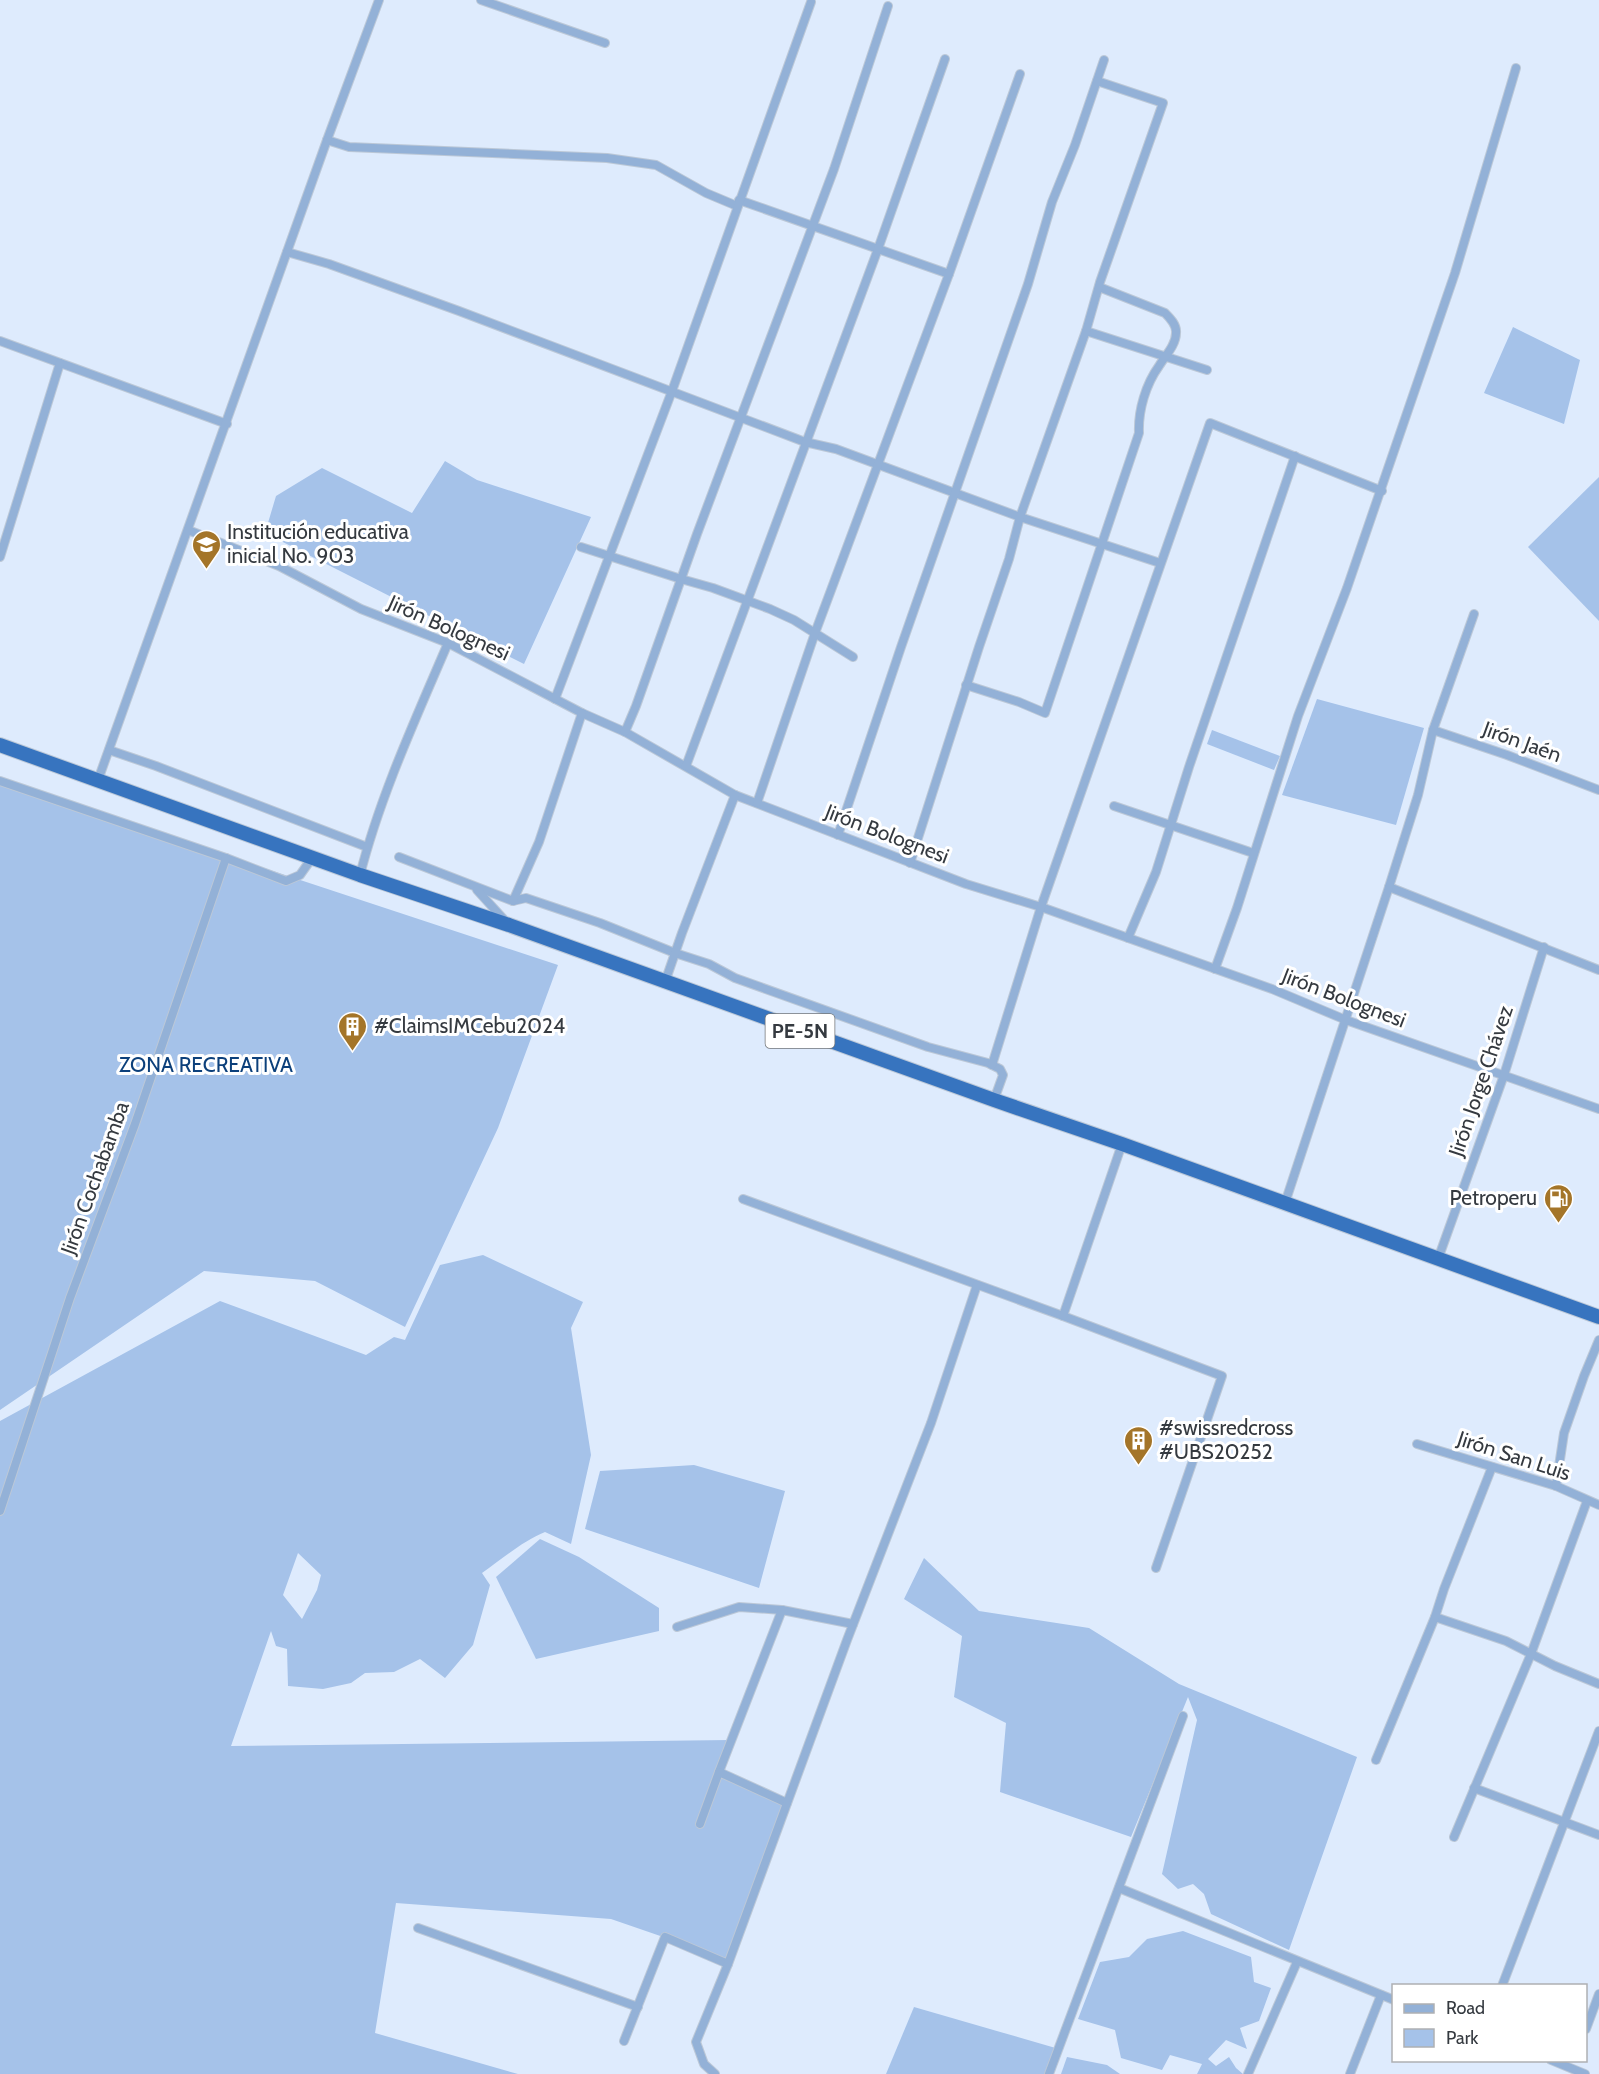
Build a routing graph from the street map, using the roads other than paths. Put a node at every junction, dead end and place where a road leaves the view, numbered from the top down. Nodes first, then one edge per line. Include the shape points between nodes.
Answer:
1 (379, 0) edge
2 (481, 0) edge
3 (811, 2) dead end
4 (888, 6) dead end
5 (606, 43) dead end
6 (945, 59) dead end
7 (1104, 60) dead end
8 (1516, 68) dead end
9 (1020, 74) dead end
10 (1097, 81) junction
11 (327, 140) junction
12 (738, 203) junction
13 (812, 225) junction
14 (878, 249) junction
15 (287, 252) junction
16 (949, 274) junction
17 (1099, 286) junction
18 (1086, 331) junction
19 (0, 341) edge
20 (1166, 357) junction
21 (60, 363) junction
22 (1207, 370) dead end
23 (672, 391) junction
24 (742, 417) junction
25 (227, 424) junction
26 (805, 442) junction
27 (1295, 456) junction
28 (877, 464) junction
29 (1382, 490) junction
30 (956, 493) junction
31 (1020, 517) junction
32 (188, 530) junction
33 (1101, 543) junction
34 (581, 547) dead end
35 (0, 557) edge
36 (610, 557) junction
37 (1160, 563) junction
38 (681, 579) junction
39 (746, 601) junction
40 (1474, 614) dead end
41 (815, 633) junction
42 (448, 643) junction
43 (853, 657) dead end
44 (966, 686) junction
45 (555, 699) junction
46 (582, 713) junction
47 (1433, 730) junction
48 (625, 732) junction
49 (0, 745) edge
50 (109, 750) junction
51 (686, 766) junction
52 (98, 780) junction
53 (0, 781) edge
54 (1599, 790) edge
55 (735, 795) junction
56 (757, 803) junction
57 (1114, 806) dead end
58 (1172, 825) junction
59 (838, 835) junction
60 (367, 847) junction
61 (1253, 853) junction
62 (399, 857) dead end
63 (226, 858) junction
64 (312, 858) junction
65 (910, 863) junction
66 (360, 875) junction
67 (1389, 887) junction
68 (475, 888) junction
69 (513, 901) junction
70 (1041, 906) junction
71 (509, 925) junction
72 (1128, 938) junction
73 (1544, 947) junction
74 (675, 954) junction
75 (1215, 969) junction
76 (1599, 969) edge
77 (665, 982) junction
78 (1346, 1020) junction
79 (992, 1065) junction
80 (1504, 1075) junction
81 (994, 1100) junction
82 (1599, 1109) edge
83 (1122, 1144) junction
84 (743, 1199) dead end
85 (1285, 1203) junction
86 (1438, 1259) junction
87 (977, 1285) junction
88 (1063, 1316) junction
89 (1599, 1317) edge
90 (1599, 1340) edge
91 (1417, 1444) dead end
92 (1492, 1467) junction
93 (1556, 1486) junction
94 (1587, 1501) junction
95 (1599, 1505) edge
96 (0, 1511) edge
97 (1156, 1568) dead end
98 (782, 1610) junction
99 (1435, 1617) junction
100 (853, 1624) junction
101 (677, 1627) dead end
102 (1531, 1654) junction
103 (1599, 1684) edge
104 (1183, 1716) dead end
105 (1599, 1731) edge
106 (1376, 1760) dead end
107 (719, 1772) junction
108 (1474, 1788) junction
109 (787, 1803) junction
110 (1564, 1822) junction
111 (700, 1824) dead end
112 (1599, 1835) edge
113 (1454, 1837) dead end
114 (1119, 1888) junction
115 (418, 1929) dead end
116 (1297, 1962) junction
117 (728, 1964) junction
118 (1503, 1984) edge
119 (1599, 1994) edge
120 (1381, 1995) junction
121 (1392, 1999) edge
122 (638, 2007) junction
123 (1587, 2026) edge
124 (624, 2041) dead end
125 (1554, 2062) edge
126 (1570, 2068) edge
127 (715, 2074) edge
128 (1049, 2074) edge
129 (1248, 2074) edge
130 (1350, 2074) edge
131 (1585, 2074) edge

1 - 11 street
2 - 5 street
3 - 12 street
4 - 13 street
6 - 14 street
7 - 10 street
8 - 29 street via 1455,273
9 - 16 street
10 - 17 street via 1163,103
10 - 30 street via 1052,202
11 - 12 street via 349,147 607,158 656,165 706,193
11 - 15 street
12 - 13 street
12 - 23 street
13 - 14 street
13 - 24 street
14 - 16 street
14 - 26 street
15 - 23 street via 373,279
15 - 25 street
16 - 28 street
17 - 18 street
17 - 20 street via 1157,308 1173,320 1177,331
18 - 20 street
18 - 31 street
19 - 21 street
20 - 22 street
20 - 33 street via 1152,378 1138,417 1139,433
21 - 25 street
21 - 35 street
23 - 24 street
23 - 36 street
24 - 26 street
24 - 38 street
25 - 32 street
26 - 28 street
26 - 39 street
27 - 29 street
27 - 37 street via 1210,423
27 - 58 street
28 - 30 street
28 - 41 street
29 - 61 street via 1298,716
30 - 31 street
30 - 59 street
31 - 33 street
31 - 44 street
32 - 42 street, Jirón Bolognesi via 279,566 361,609
32 - 50 street
33 - 37 street
33 - 44 street via 1045,713
34 - 36 street
36 - 38 street
36 - 45 street
37 - 70 street
38 - 39 street
38 - 48 street
39 - 41 street
39 - 51 street
40 - 47 street
41 - 43 street
41 - 56 street
42 - 45 street, Jirón Bolognesi
42 - 60 street via 413,723
44 - 65 street
45 - 46 street, Jirón Bolognesi
46 - 48 street, Jirón Bolognesi
46 - 69 street via 539,842
47 - 54 street, Jirón Jaén
47 - 67 street via 1418,795
48 - 51 street, Jirón Bolognesi
49 - 52 highway, PE-5N
50 - 52 street
50 - 60 street
51 - 55 street, Jirón Bolognesi
52 - 64 highway, PE-5N
53 - 63 street
55 - 56 street, Jirón Bolognesi
55 - 74 street
56 - 59 street, Jirón Bolognesi
57 - 58 street
58 - 61 street
58 - 72 street
59 - 65 street, Jirón Bolognesi
60 - 66 street
61 - 75 street
62 - 68 street
63 - 64 street via 286,881 300,875
63 - 96 street, Jirón Cochabamba via 135,1124 70,1298
64 - 66 highway, PE-5N
65 - 70 street, Jirón Bolognesi
66 - 71 highway, PE-5N
67 - 73 street
67 - 78 street
68 - 69 street
68 - 71 street
69 - 74 street via 526,898
70 - 72 street, Jirón Bolognesi
70 - 79 street
71 - 77 highway, PE-5N
72 - 75 street, Jirón Bolognesi
73 - 76 street
73 - 80 street, Jirón Jorge Chávez
74 - 77 street
74 - 79 street via 928,1047
75 - 78 street, Jirón Bolognesi
77 - 81 highway, PE-5N
78 - 80 street, Jirón Bolognesi
78 - 85 street
79 - 81 street via 1003,1075
80 - 82 street, Jirón Bolognesi
80 - 86 street, Jirón Jorge Chávez
81 - 83 highway, PE-5N
83 - 85 highway, PE-5N
83 - 88 street
84 - 87 street
85 - 86 highway, PE-5N
86 - 89 highway, PE-5N
87 - 88 street
87 - 100 street via 931,1423
88 - 97 street via 1222,1376
90 - 93 street via 1564,1433
91 - 92 street, Jirón San Luis
92 - 93 street, Jirón San Luis
92 - 99 street
93 - 94 street, Jirón San Luis
94 - 95 street, Jirón San Luis
94 - 102 street
98 - 100 street
98 - 101 street via 739,1607
98 - 107 street
99 - 102 street via 1506,1641
99 - 106 street
100 - 109 street
102 - 103 street
102 - 108 street
104 - 114 street
105 - 110 street
107 - 109 street
107 - 111 street
108 - 110 street
108 - 113 street
109 - 117 street
110 - 112 street
110 - 118 street
114 - 116 street
114 - 128 street
115 - 122 street
116 - 120 street
116 - 129 street
117 - 122 street via 665,1937
117 - 127 street via 696,2042 704,2064
119 - 123 street
120 - 121 street
120 - 130 street
122 - 124 street
125 - 126 street
126 - 131 street

